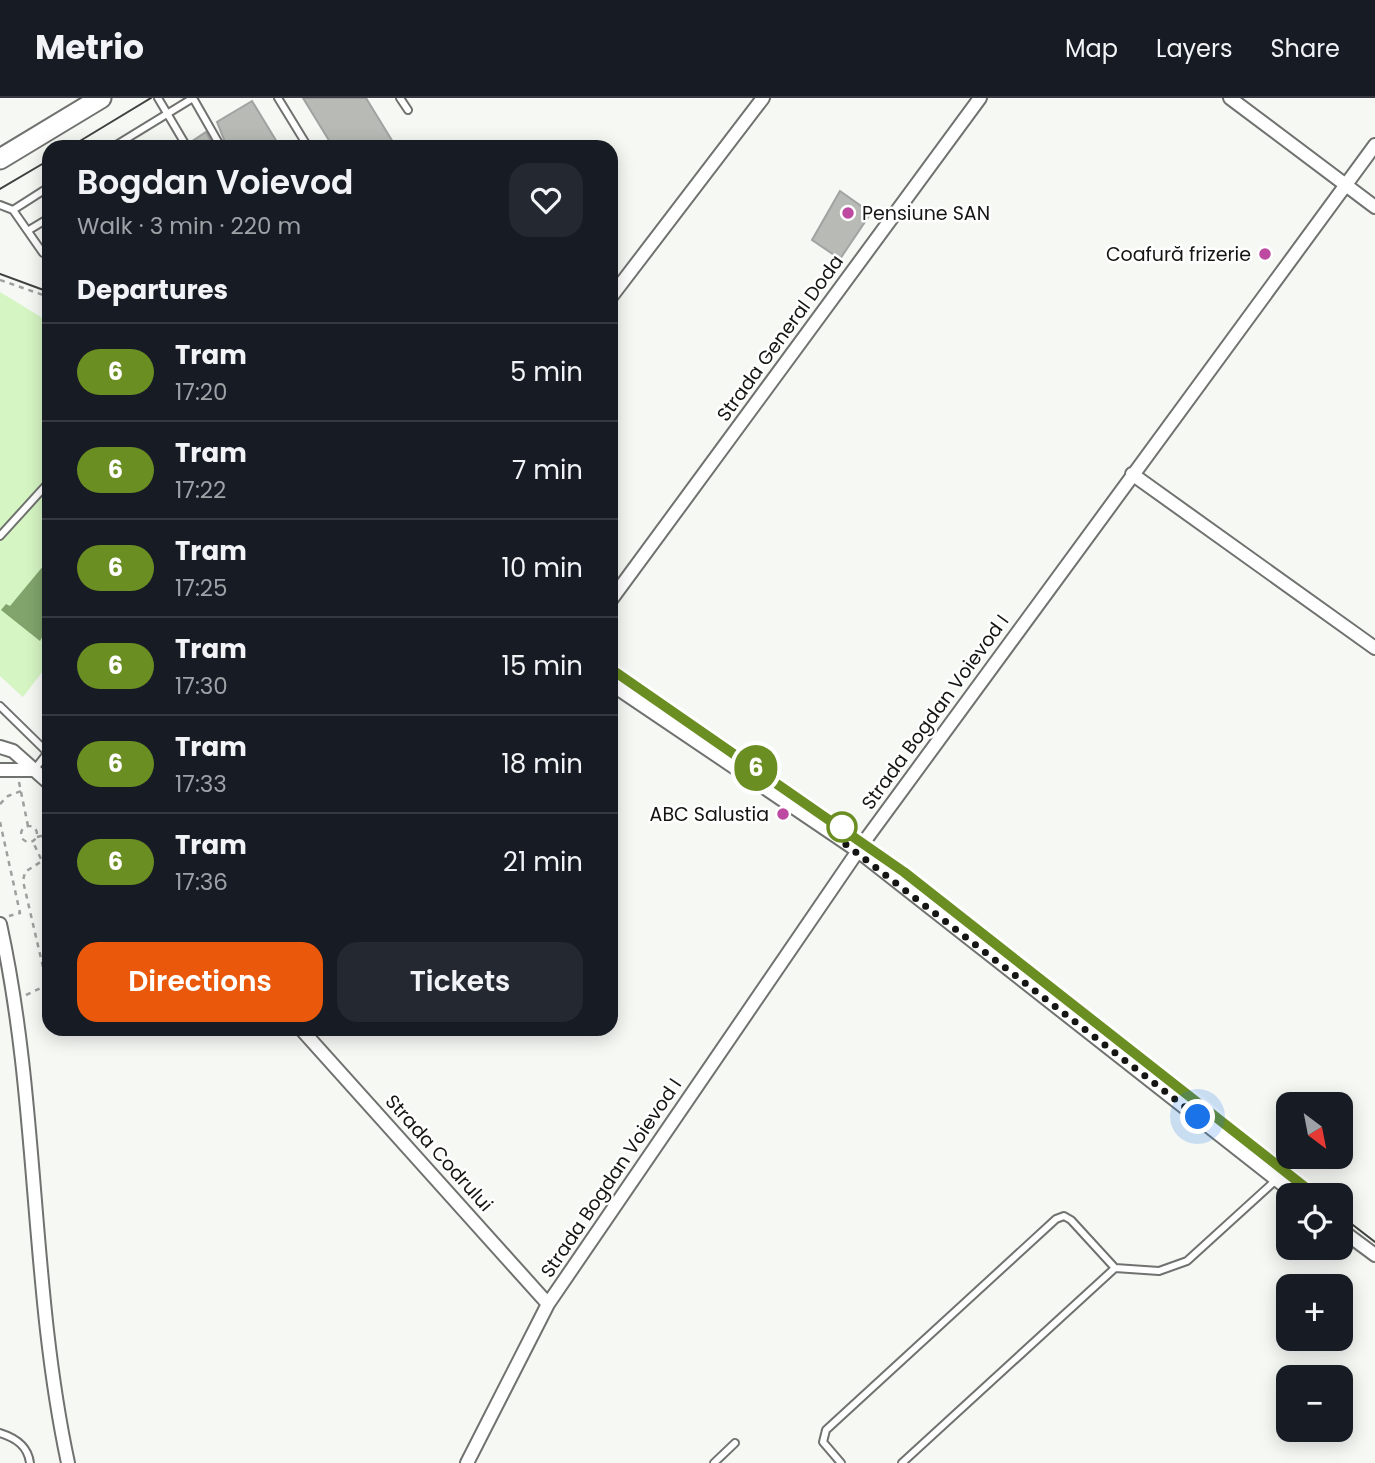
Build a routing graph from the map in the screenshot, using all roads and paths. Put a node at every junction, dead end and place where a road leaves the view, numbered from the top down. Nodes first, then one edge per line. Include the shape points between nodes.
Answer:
1 (100, 98) edge
2 (158, 98) edge
3 (193, 98) edge
4 (278, 98) edge
5 (401, 98) edge
6 (763, 98) edge
7 (980, 98) edge
8 (1230, 98) edge
9 (408, 110) dead end
10 (167, 113) junction
11 (124, 140) edge
12 (183, 140) edge
13 (217, 140) edge
14 (304, 140) edge
15 (1375, 145) edge
16 (0, 159) edge
17 (1346, 185) junction
18 (42, 191) edge
19 (0, 206) edge
20 (1375, 207) edge
21 (13, 209) junction
22 (42, 222) edge
23 (29, 230) junction
24 (42, 251) edge
25 (0, 280) edge
26 (618, 288) edge
27 (42, 293) edge
28 (1132, 474) junction
29 (42, 490) edge
30 (0, 536) edge
31 (618, 590) edge
32 (1375, 648) edge
33 (618, 689) edge
34 (0, 706) edge
35 (0, 747) edge
36 (42, 747) edge
37 (0, 753) edge
38 (42, 760) edge
39 (0, 767) edge
40 (16, 768) junction
41 (33, 770) junction
42 (42, 777) edge
43 (21, 792) junction
44 (0, 804) edge
45 (0, 822) edge
46 (28, 826) junction
47 (42, 836) edge
48 (37, 837) junction
49 (33, 842) junction
50 (858, 851) junction
51 (42, 861) joint
52 (29, 911) junction
53 (20, 913) junction
54 (0, 918) edge
55 (0, 924) edge
56 (42, 965) edge
57 (42, 986) edge
58 (14, 1000) junction
59 (307, 1036) edge
60 (1276, 1180) junction
61 (1280, 1183) edge
62 (1353, 1239) edge
63 (1375, 1255) edge
64 (1115, 1268) junction
65 (548, 1304) junction
66 (0, 1433) edge
67 (735, 1443) dead end
68 (30, 1463) edge
69 (68, 1463) edge
70 (467, 1463) edge
71 (714, 1463) edge
72 (841, 1463) edge
73 (902, 1463) edge

1 - 16 main road
2 - 10 lane
3 - 10 lane
3 - 13 lane
4 - 14 lane
5 - 9 lane
6 - 26 street
7 - 31 street, Strada General Doda
8 - 17 street
10 - 11 lane
10 - 12 lane
15 - 17 street, Strada Bogdan Voievod I
17 - 20 street
17 - 28 street, Strada Bogdan Voievod I
18 - 21 lane
19 - 21 lane
21 - 23 lane
22 - 23 lane
23 - 24 lane
25 - 27 path
28 - 32 street
28 - 50 street, Strada Bogdan Voievod I
29 - 30 lane
33 - 50 street
34 - 36 lane
35 - 41 street via 13,751
37 - 39 street
38 - 41 lane
39 - 40 street
40 - 41 street
40 - 43 path
41 - 42 street
43 - 44 path
43 - 46 path
45 - 53 path
46 - 48 path via 35,828
46 - 49 path via 22,837
47 - 48 path
48 - 49 path
49 - 51 path
50 - 60 street
50 - 65 street, Strada Bogdan Voievod I
51 - 52 path via 23,877
52 - 53 path
52 - 56 path
53 - 54 path
55 - 58 street
57 - 58 path
58 - 69 street via 51,1352
59 - 65 street, Strada Codrului
60 - 61 street
60 - 64 lane via 1187,1261 1159,1271
62 - 63 street
64 - 72 lane via 1071,1220 1064,1216 1056,1219 826,1430 823,1442
64 - 73 lane
65 - 70 street, Strada Bogdan Voievod I
66 - 68 lane via 21,1443
67 - 71 lane

